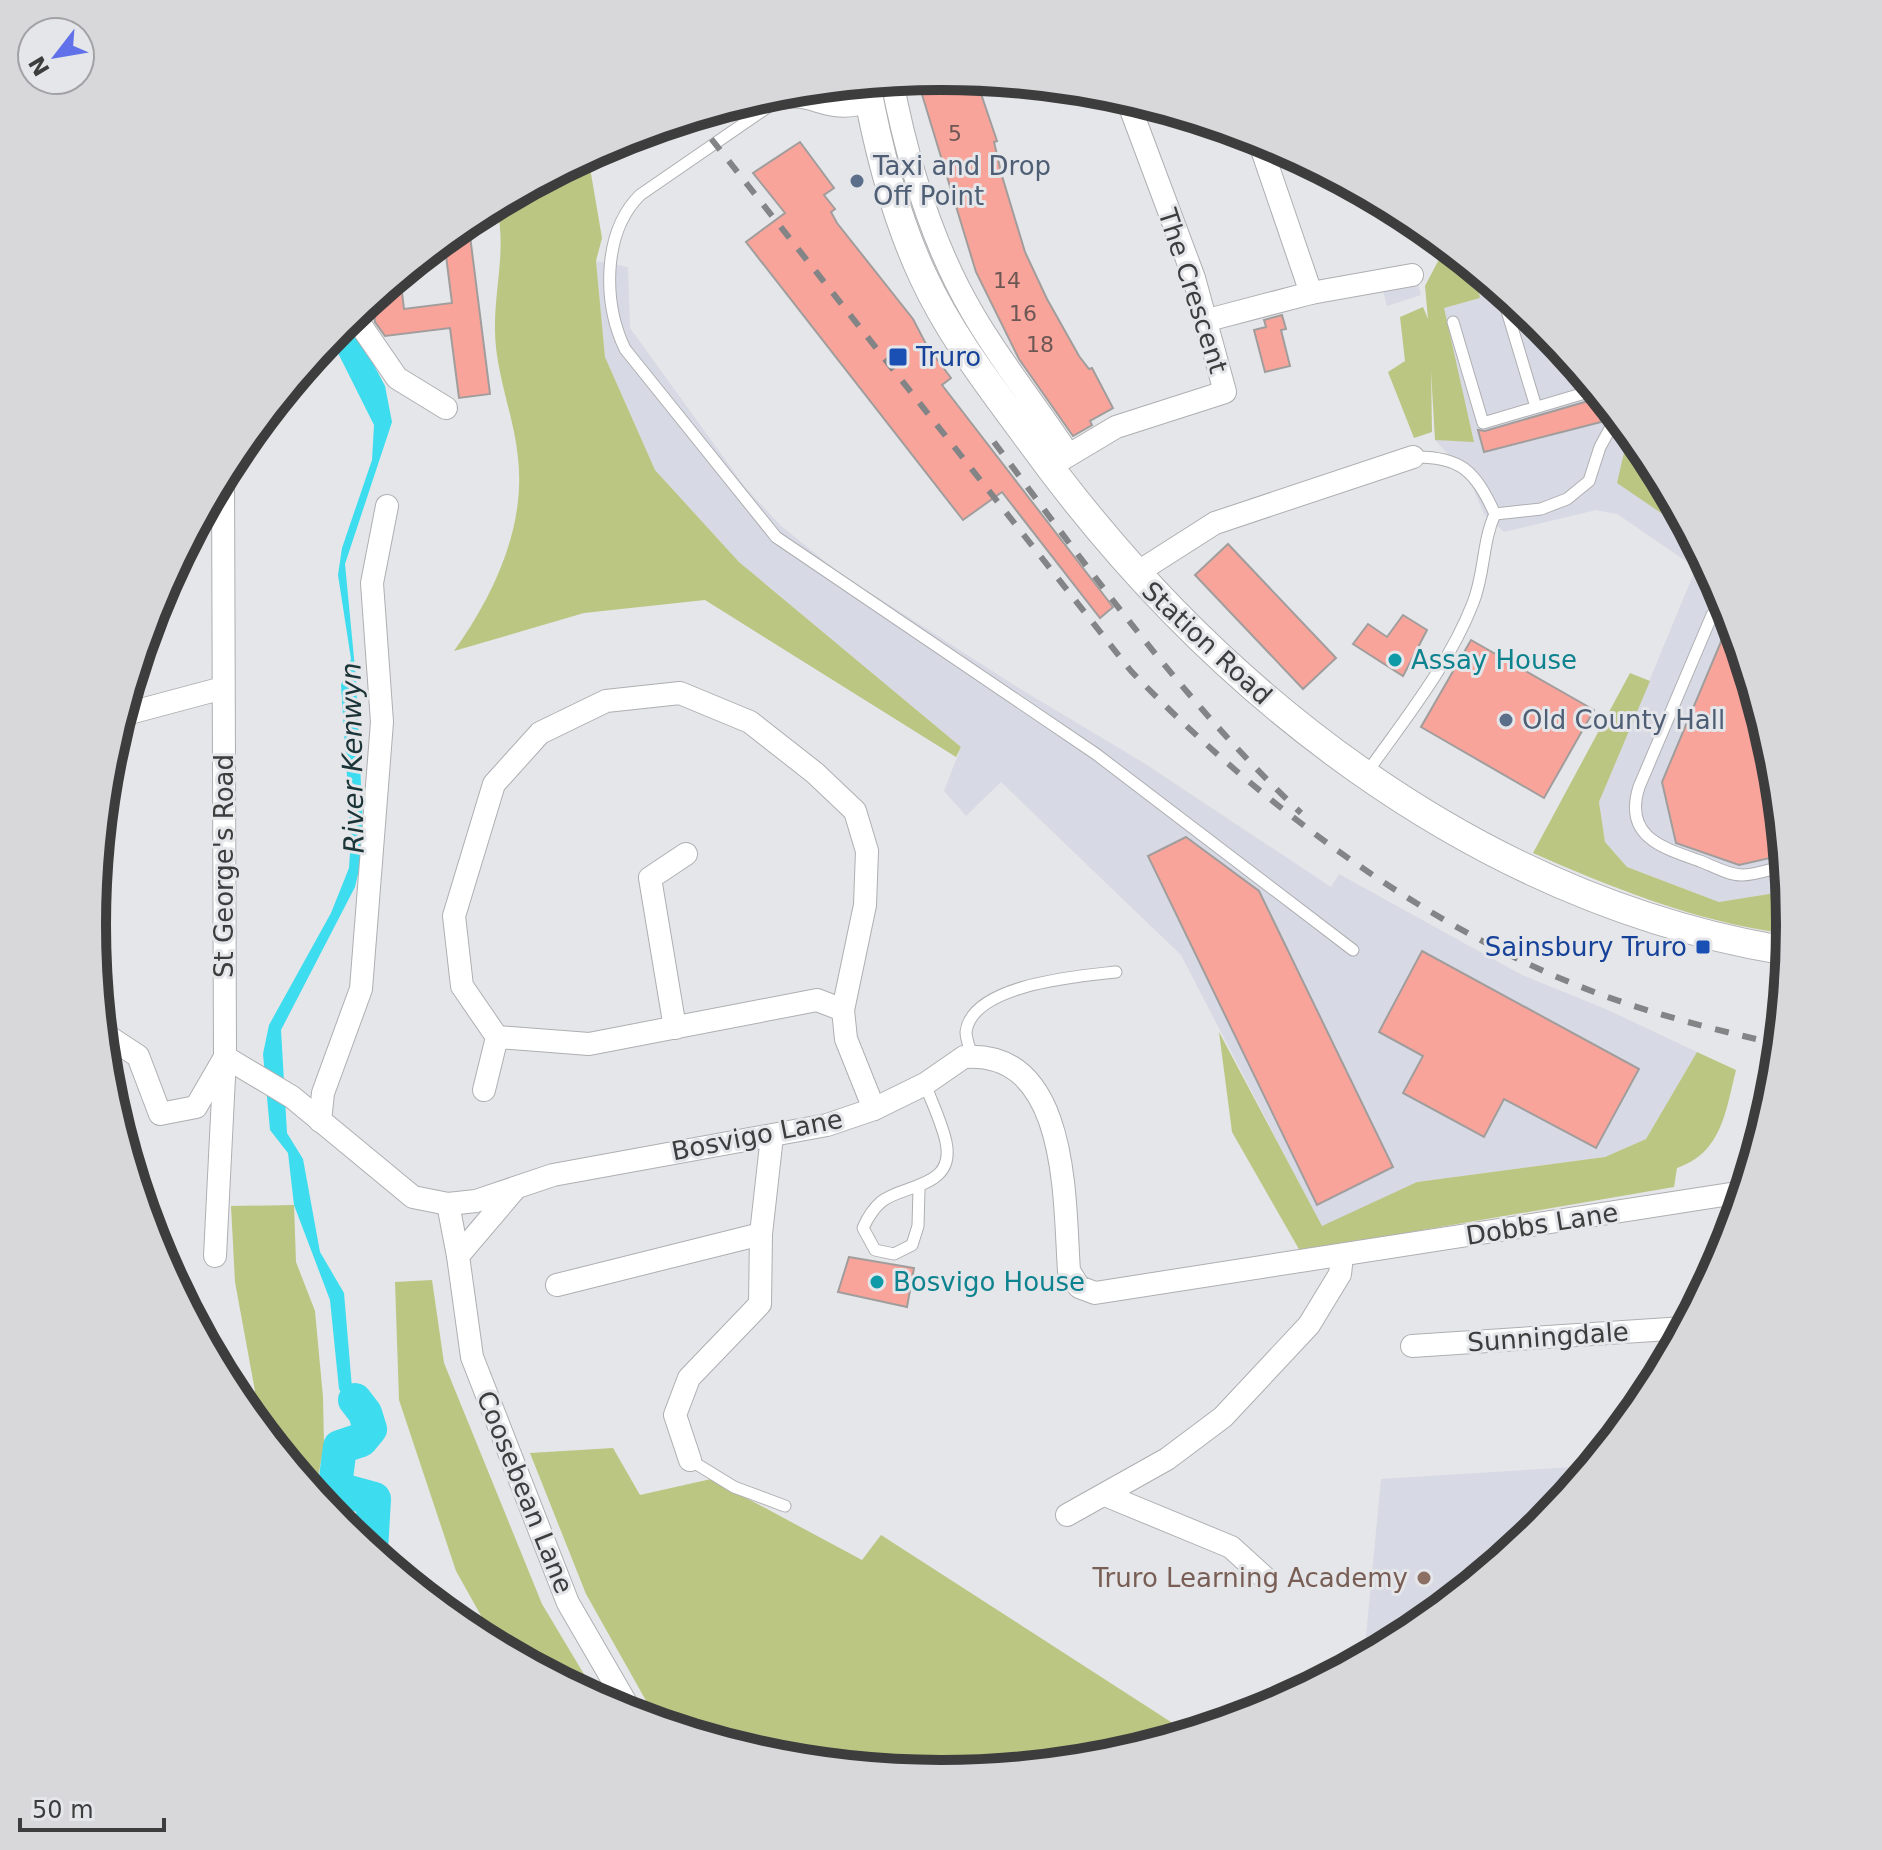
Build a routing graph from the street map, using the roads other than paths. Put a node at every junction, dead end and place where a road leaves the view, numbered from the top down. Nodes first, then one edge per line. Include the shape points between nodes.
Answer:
1 (895, 92) edge
2 (864, 94) edge
3 (868, 94) edge
4 (812, 100) edge
5 (757, 111) edge
6 (1132, 112) edge
7 (1264, 155) edge
8 (1412, 275) dead end
9 (1311, 293) junction
10 (1507, 312) edge
11 (1208, 320) junction
12 (1453, 322) dead end
13 (361, 325) edge
14 (1584, 393) edge
15 (1536, 407) junction
16 (446, 408) dead end
17 (1611, 428) edge
18 (1413, 457) joint
19 (1058, 460) junction
20 (223, 499) edge
21 (387, 506) dead end
22 (1495, 514) junction
23 (1135, 574) junction
24 (1715, 613) edge
25 (223, 688) junction
26 (133, 712) edge
27 (1365, 775) junction
28 (686, 854) dead end
29 (1774, 868) edge
30 (1775, 949) edge
31 (1353, 950) dead end
32 (1116, 972) dead end
33 (843, 1010) junction
34 (675, 1028) junction
35 (497, 1037) junction
36 (114, 1040) edge
37 (972, 1056) junction
38 (225, 1057) junction
39 (925, 1084) junction
40 (484, 1090) dead end
41 (874, 1109) junction
42 (320, 1121) junction
43 (772, 1136) junction
44 (919, 1189) junction
45 (514, 1190) junction
46 (1732, 1194) edge
47 (448, 1204) junction
48 (761, 1234) junction
49 (215, 1256) dead end
50 (458, 1256) junction
51 (1342, 1256) junction
52 (557, 1285) dead end
53 (1672, 1329) edge
54 (1412, 1346) dead end
55 (690, 1460) joint
56 (1105, 1495) junction
57 (785, 1506) dead end
58 (1067, 1515) dead end
59 (1264, 1577) dead end
60 (622, 1696) edge

1 - 19 street via 952,275
2 - 4 street via 837,108
3 - 19 street, Station Road via 897,209 924,279 973,362
5 - 31 lane via 640,195 624,214 613,245 611,297 613,320 625,349 776,537 1096,754
6 - 11 street, The Crescent
7 - 9 street
8 - 9 street
9 - 11 street
10 - 15 lane
11 - 19 street, The Crescent via 1225,392 1129,422
12 - 15 lane via 1483,423
13 - 16 street via 397,378
14 - 15 lane
17 - 22 lane via 1589,481 1567,499 1541,509
18 - 22 lane via 1441,456 1467,468
18 - 23 street via 1215,523
19 - 23 street, Station Road
20 - 25 street, St George's Road
21 - 42 street via 372,583 382,722 361,989 323,1093
22 - 27 lane via 1486,535 1475,600 1454,644
23 - 27 street, Station Road via 1223,663
24 - 29 lane via 1639,787 1635,816 1656,844 1729,872 1744,875
25 - 26 street
25 - 38 street, St George's Road
27 - 30 street, Station Road via 1438,822 1583,894 1710,935
28 - 34 street via 650,878
32 - 37 lane via 1057,979 1001,996 970,1024 966,1033
33 - 34 street via 817,1000
33 - 35 street via 865,905 867,851 855,811 750,722 680,693 606,701 540,733 494,784 454,916 462,986
33 - 41 street via 846,1039
34 - 35 street via 589,1044
35 - 40 street
36 - 38 street via 138,1056 160,1114 196,1107
37 - 39 street, Bosvigo Lane
37 - 51 street via 1000,1063 1026,1080 1049,1112 1060,1149 1069,1271 1079,1287 1113,1293
38 - 42 street, Bosvigo Lane via 292,1097
38 - 49 street, St George's Road
39 - 41 street, Bosvigo Lane
39 - 44 lane via 947,1155 941,1170
41 - 43 street, Bosvigo Lane
42 - 47 street, Bosvigo Lane via 413,1197
43 - 45 street, Bosvigo Lane via 553,1175
43 - 48 street
44 - 44 lane via 881,1201 868,1217 863,1228 875,1250 894,1254 912,1245
45 - 47 street, Bosvigo Lane
45 - 50 street
46 - 51 street, Dobbs Lane
47 - 50 street, Coosebean Lane
48 - 52 street
48 - 55 street via 760,1304 689,1378 675,1415
50 - 60 street, Coosebean Lane via 472,1357 568,1603
51 - 56 street via 1340,1274 1309,1325 1223,1417 1167,1459
53 - 54 street, Sunningdale
55 - 57 lane via 734,1487
56 - 58 street
56 - 59 street via 1231,1547

